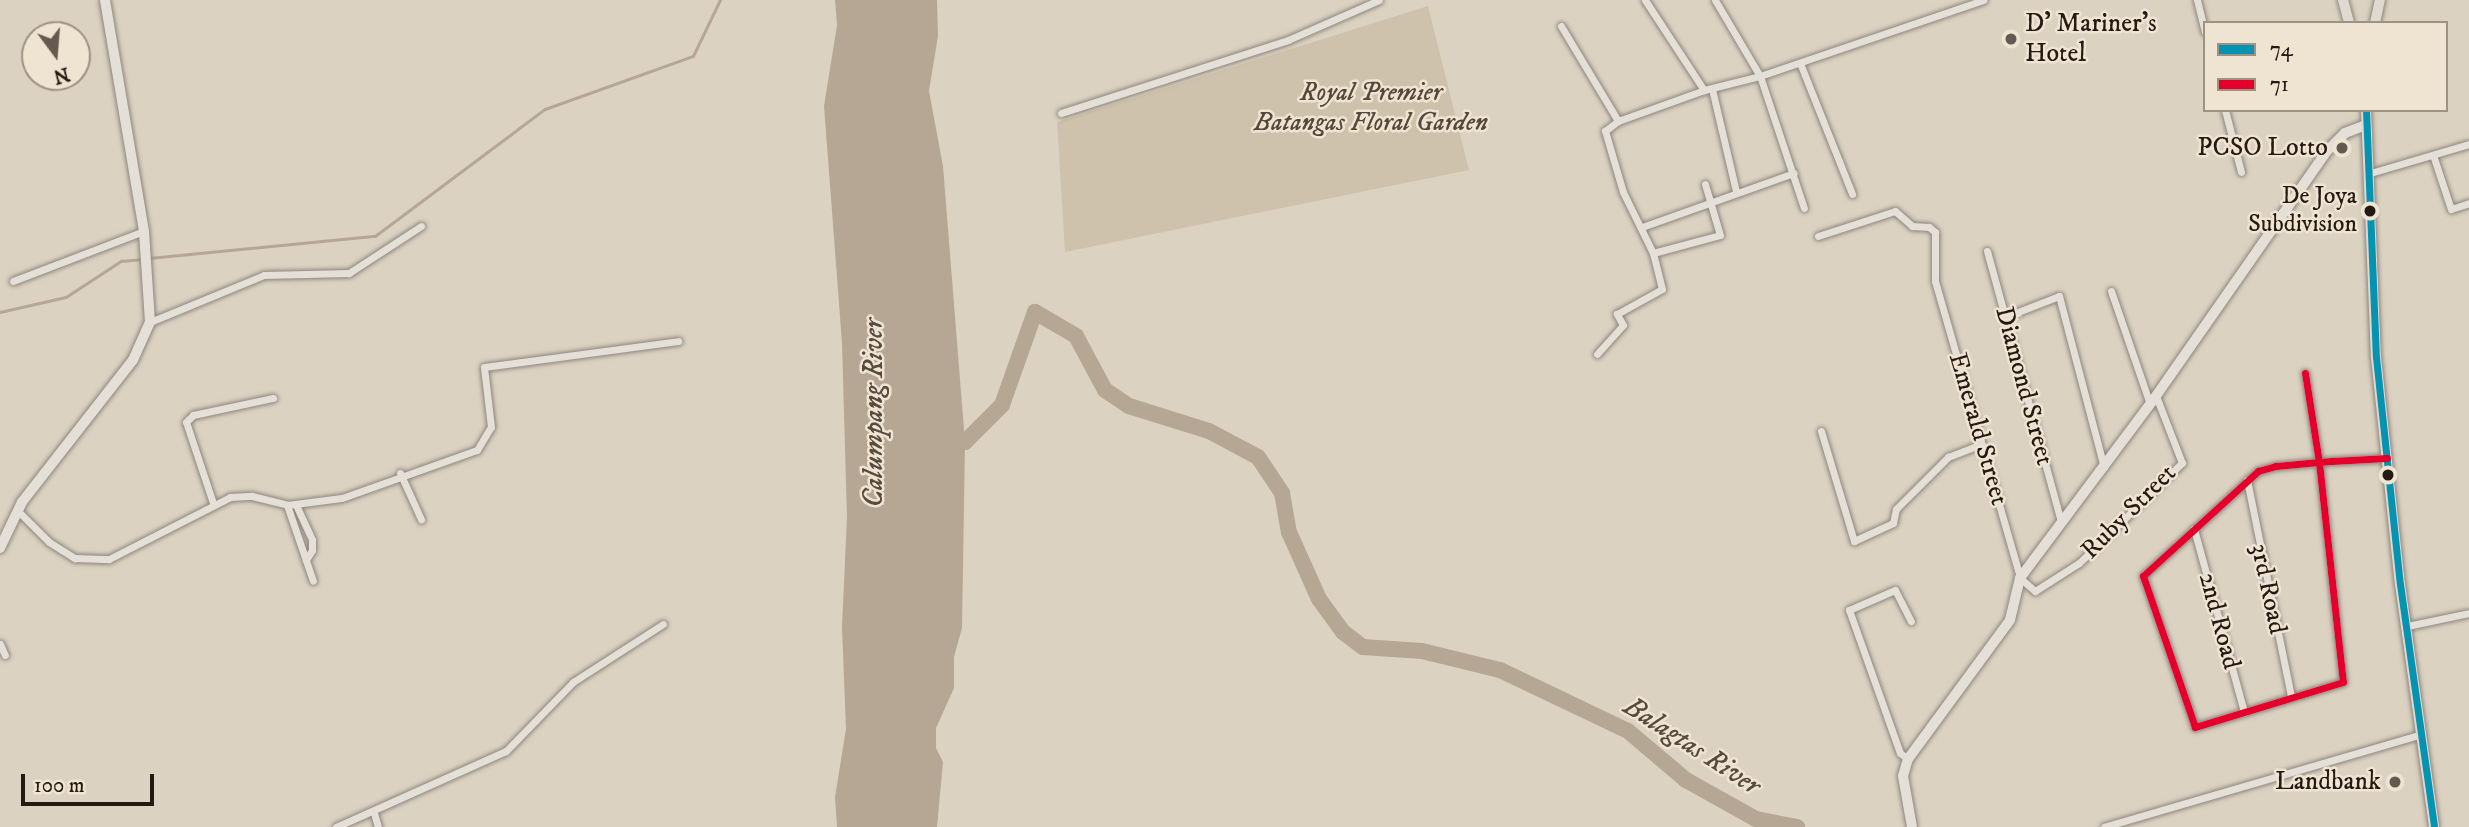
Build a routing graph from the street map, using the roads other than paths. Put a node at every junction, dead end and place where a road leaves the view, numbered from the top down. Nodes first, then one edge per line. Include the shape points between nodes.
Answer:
1 (105, 0) edge
2 (1379, 0) edge
3 (1645, 0) edge
4 (1715, 0) edge
5 (1982, 0) edge
6 (2197, 0) edge
7 (2343, 0) edge
8 (2380, 0) edge
9 (2348, 21) edge
10 (2375, 21) edge
11 (2203, 24) edge
12 (1561, 26) dead end
13 (1800, 63) junction
14 (1760, 76) junction
15 (1708, 89) junction
16 (2226, 112) edge
17 (2366, 112) edge
18 (1061, 113) dead end
19 (1618, 121) junction
20 (2366, 125) junction
21 (2469, 144) edge
22 (2433, 155) junction
23 (2241, 172) dead end
24 (1794, 173) junction
25 (2367, 174) junction
26 (1705, 184) dead end
27 (1736, 191) junction
28 (1852, 194) dead end
29 (1708, 200) junction
30 (2469, 203) edge
31 (1804, 208) dead end
32 (421, 226) dead end
33 (1642, 227) junction
34 (144, 231) junction
35 (1818, 236) dead end
36 (1987, 251) dead end
37 (1653, 253) junction
38 (13, 281) dead end
39 (2110, 291) dead end
40 (2005, 317) junction
41 (150, 322) junction
42 (678, 341) dead end
43 (1597, 354) dead end
44 (2305, 373) dead end
45 (273, 398) dead end
46 (2153, 400) junction
47 (1821, 431) dead end
48 (1983, 444) junction
49 (2387, 458) junction
50 (2319, 462) junction
51 (2104, 467) junction
52 (400, 473) junction
53 (2247, 480) junction
54 (212, 503) junction
55 (292, 505) junction
56 (17, 510) junction
57 (421, 519) dead end
58 (2061, 521) junction
59 (2194, 529) junction
60 (0, 548) edge
61 (306, 560) junction
62 (2020, 578) junction
63 (313, 581) dead end
64 (2469, 612) edge
65 (1912, 621) dead end
66 (663, 624) dead end
67 (2407, 625) junction
68 (0, 644) edge
69 (5, 655) dead end
70 (2291, 697) junction
71 (2244, 712) junction
72 (2422, 734) junction
73 (1908, 759) junction
74 (374, 813) junction
75 (336, 827) edge
76 (378, 827) edge
77 (1912, 827) edge
78 (2104, 827) edge
79 (2434, 827) edge

1 - 34 street
2 - 18 street via 1288,40
3 - 15 street
4 - 14 street
5 - 13 street
6 - 11 street
7 - 9 main road
8 - 10 main road
12 - 19 street
13 - 14 street
13 - 28 street
14 - 15 street
14 - 24 street
15 - 19 street
15 - 27 street
16 - 23 street
17 - 20 main road
19 - 33 street via 1605,131 1623,192
20 - 25 main road
20 - 46 street via 2345,133 2326,152
21 - 22 street
22 - 25 street
22 - 30 street via 2451,209
24 - 27 street
24 - 31 street
25 - 49 main road via 2371,283
26 - 29 street
27 - 29 street
29 - 33 street
29 - 37 street via 1720,235
32 - 41 street via 349,273 264,275
33 - 37 street
34 - 38 street
34 - 41 street
35 - 48 street, Emerald Street via 1899,212 1912,226 1935,232 1935,281
36 - 40 street, Diamond Street
37 - 43 street via 1662,289 1618,314 1623,325
39 - 46 street
40 - 51 street via 2059,296
40 - 58 street, Diamond Street
41 - 56 street via 133,360
42 - 52 street via 484,367 491,419 484,444 464,456
44 - 50 street
45 - 54 street via 193,415 186,422
46 - 51 street
46 - 62 street, Ruby Street via 2182,463 2079,563 2035,591
47 - 48 street via 1854,541 1893,523 1896,509 1948,457
48 - 62 street, Emerald Street
49 - 50 street
49 - 67 main road
50 - 53 street via 2276,466
50 - 70 street via 2343,682
51 - 58 street
52 - 55 street via 342,498
52 - 57 street
53 - 59 street
53 - 70 street, 3rd Road
54 - 55 street via 246,495
54 - 56 street via 120,555 92,562 49,542
55 - 61 street
55 - 61 street via 312,540
56 - 60 street
58 - 62 street
59 - 71 street, 2nd Road
59 - 71 street via 2143,576 2195,727
61 - 63 street
62 - 73 street via 2010,620
64 - 67 street
65 - 73 street via 1895,590 1849,610 1900,753
66 - 74 street via 573,682 506,751
67 - 72 main road
68 - 69 street
70 - 71 street
72 - 78 street
72 - 79 main road
73 - 77 street via 1903,776
74 - 75 street
74 - 76 street

